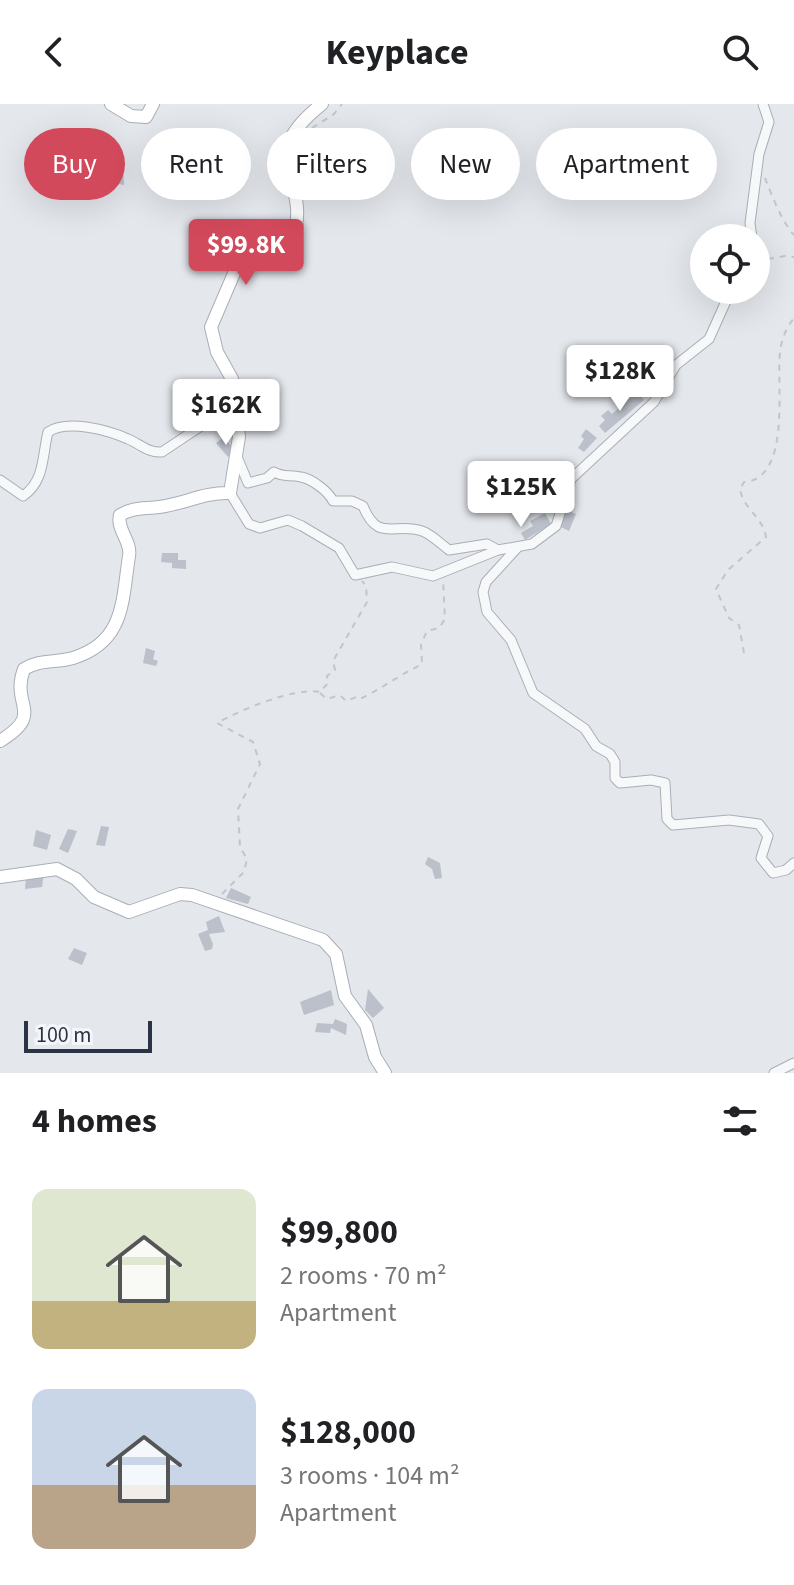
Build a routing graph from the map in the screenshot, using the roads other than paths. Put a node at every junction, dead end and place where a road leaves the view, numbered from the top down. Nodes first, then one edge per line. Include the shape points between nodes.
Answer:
1 (111, 104) edge
2 (153, 104) edge
3 (322, 104) edge
4 (763, 104) edge
5 (750, 224) edge
6 (725, 304) edge
7 (235, 411) junction
8 (238, 459) junction
9 (0, 480) edge
10 (230, 493) junction
11 (518, 546) junction
12 (498, 550) junction
13 (0, 741) edge
14 (794, 863) edge
15 (0, 877) edge
16 (794, 1063) edge
17 (385, 1073) edge
18 (774, 1073) edge

1 - 2 main road via 138,118 146,117
3 - 7 main road via 288,140 285,158 299,211 294,237 238,264 211,327 232,379
4 - 5 street via 769,122 759,154
6 - 11 street via 709,339 676,365 654,402 571,479 556,526 532,544
7 - 8 main road
7 - 9 street via 153,453 110,432 56,427 48,432 32,490 23,496
8 - 10 main road
8 - 12 street via 248,483 274,472 301,477 329,492 333,501 363,506 368,520 380,529 424,531 449,550 487,544
10 - 12 street via 249,524 260,528 288,520 302,526 339,548 355,575 392,567 433,576
10 - 13 main road via 207,492 120,515 130,551 118,623 78,656 24,669 20,680 25,719 20,729
11 - 12 street
11 - 14 street via 486,582 483,603 489,618 511,640 533,693 585,729 596,746 610,754 620,783 665,783 667,819 673,825 729,820 759,824 768,836 761,858 765,865 773,873
15 - 17 main road via 57,869 94,897 129,912 180,894 323,940 332,948 345,996 366,1025
16 - 18 street

